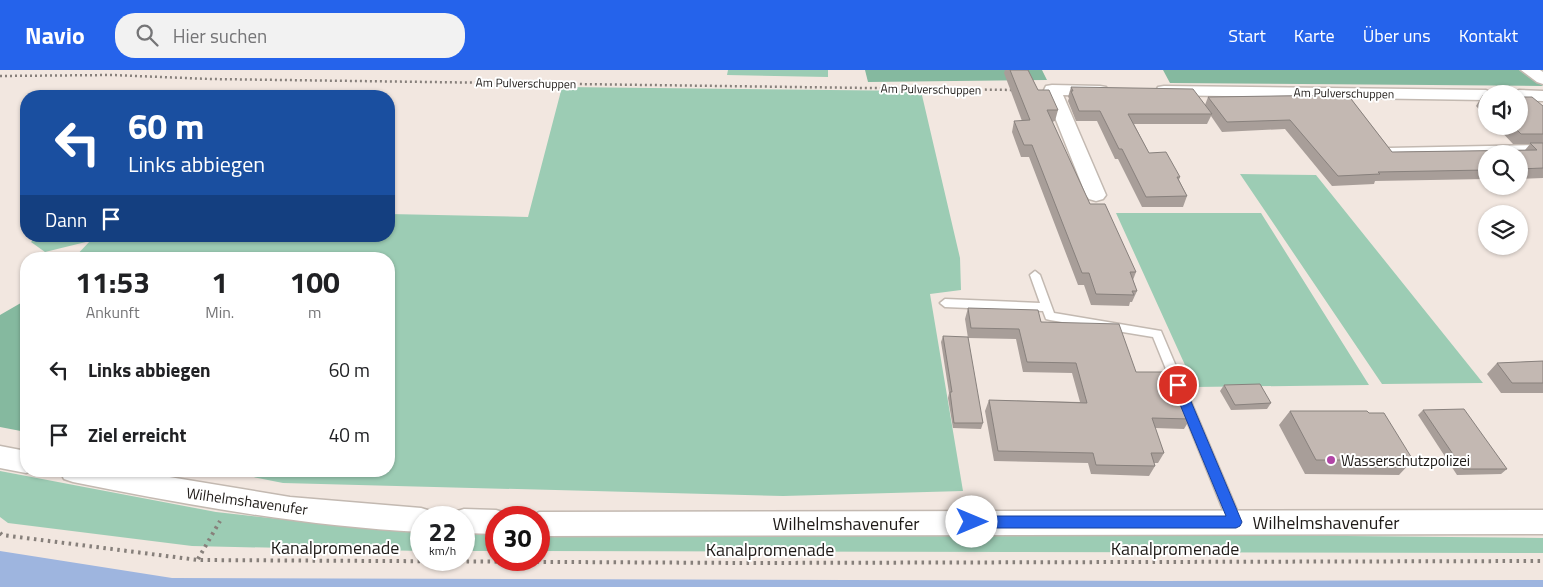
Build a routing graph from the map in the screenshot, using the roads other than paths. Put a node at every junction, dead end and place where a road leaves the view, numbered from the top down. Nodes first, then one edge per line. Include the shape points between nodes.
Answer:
1 (1529, 70) edge
2 (1543, 79) edge
3 (1120, 91) edge
4 (1150, 91) edge
5 (1478, 95) edge
6 (1528, 95) edge
7 (1543, 96) edge
8 (1543, 148) edge
9 (1390, 152) edge
10 (1096, 195) dead end
11 (1035, 275) dead end
12 (945, 303) dead end
13 (1047, 307) junction
14 (0, 457) edge
15 (20, 461) edge
16 (104, 477) edge
17 (410, 520) edge
18 (1236, 522) junction
19 (1543, 522) edge
20 (550, 524) edge

1 - 2 street
3 - 10 street via 1052,90
4 - 5 street, Am Pulverschuppen
6 - 7 street
8 - 9 lane
11 - 13 lane
12 - 13 lane
13 - 18 lane via 1050,316 1157,334
14 - 15 street
16 - 17 street, Wilhelmshavenufer via 231,502
18 - 19 street, Wilhelmshavenufer
18 - 20 street, Wilhelmshavenufer

